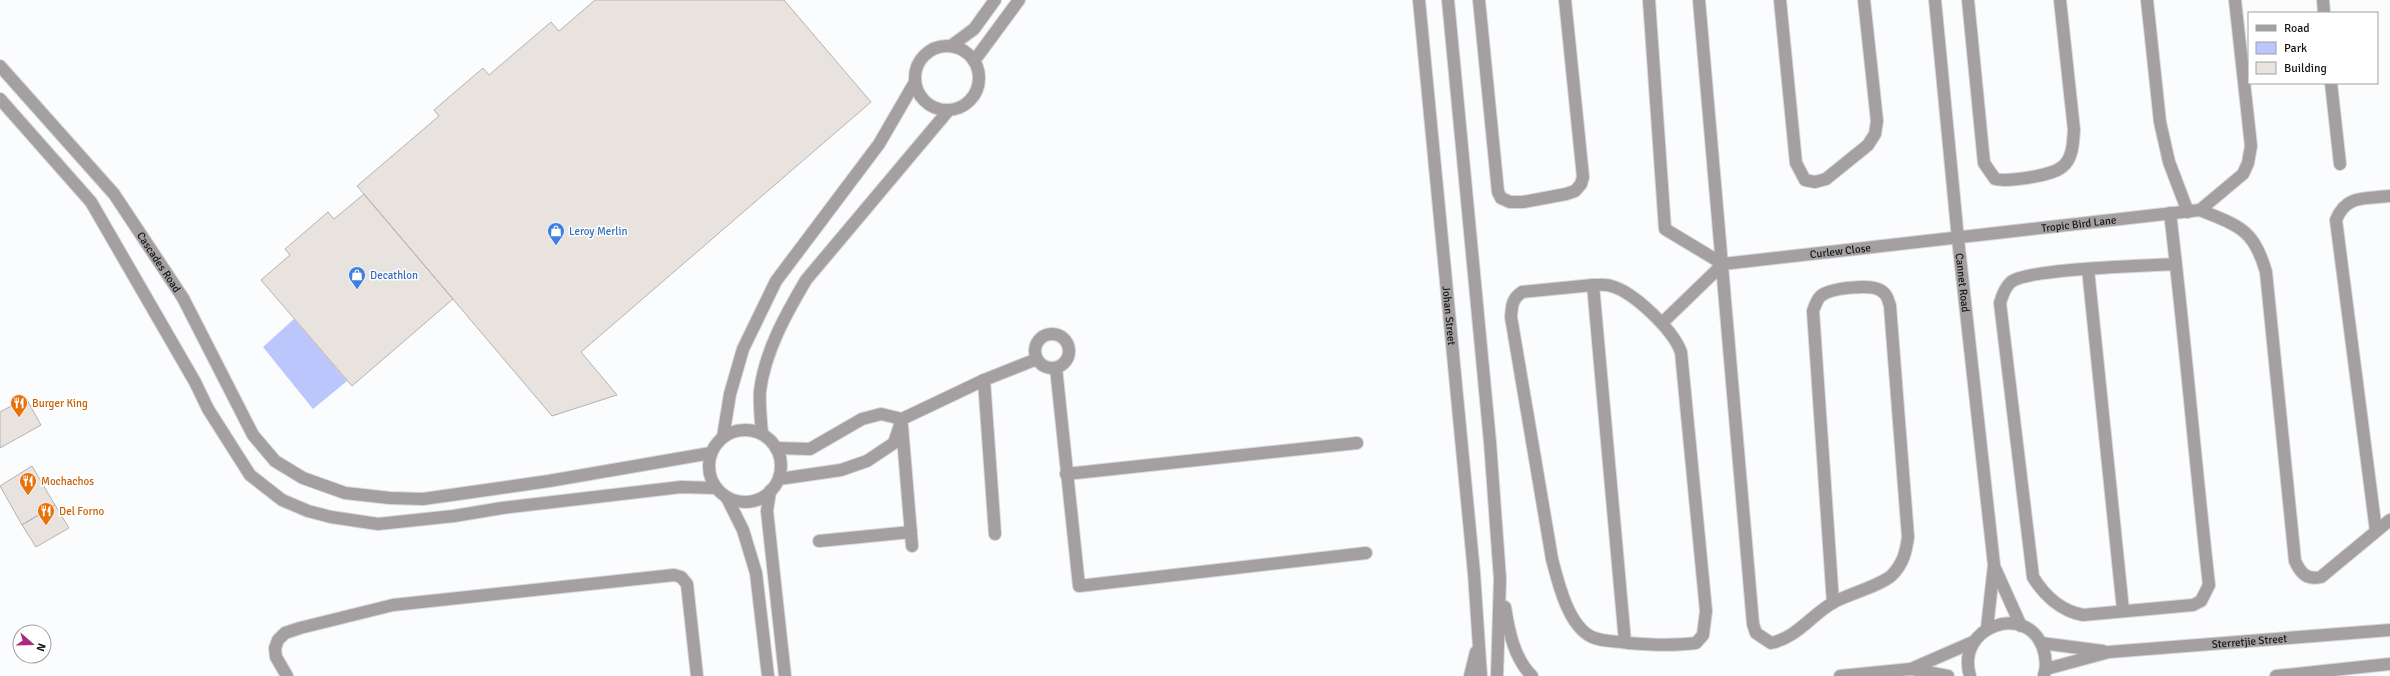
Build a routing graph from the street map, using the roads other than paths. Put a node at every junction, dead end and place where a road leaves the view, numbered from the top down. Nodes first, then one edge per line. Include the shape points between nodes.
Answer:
1 (995, 0) edge
2 (1019, 0) edge
3 (1419, 0) edge
4 (1448, 0) edge
5 (1479, 0) edge
6 (1565, 0) edge
7 (1649, 0) edge
8 (1699, 0) edge
9 (1780, 0) edge
10 (1864, 0) edge
11 (1935, 0) edge
12 (1968, 0) edge
13 (2060, 0) edge
14 (2146, 0) edge
15 (2235, 0) edge
16 (2322, 0) edge
17 (2324, 12) edge
18 (951, 46) junction
19 (974, 61) junction
20 (0, 66) edge
21 (915, 82) junction
22 (2331, 84) edge
23 (0, 99) edge
24 (948, 111) junction
25 (2340, 164) dead end
26 (2390, 196) edge
27 (2200, 210) junction
28 (2170, 212) junction
29 (2188, 212) junction
30 (1958, 239) junction
31 (1723, 264) junction
32 (2176, 264) junction
33 (2088, 269) junction
34 (1593, 285) junction
35 (1662, 323) junction
36 (1037, 359) junction
37 (1056, 368) junction
38 (984, 380) junction
39 (902, 420) junction
40 (762, 434) junction
41 (723, 437) junction
42 (1357, 443) dead end
43 (776, 448) junction
44 (711, 453) junction
45 (1066, 474) junction
46 (779, 479) junction
47 (716, 488) junction
48 (770, 491) junction
49 (727, 498) junction
50 (2390, 520) edge
51 (2376, 531) junction
52 (911, 532) junction
53 (995, 534) dead end
54 (819, 541) dead end
55 (912, 546) dead end
56 (1366, 553) dead end
57 (1994, 565) junction
58 (1500, 579) junction
59 (1833, 603) junction
60 (2123, 610) junction
61 (2021, 626) junction
62 (1986, 628) junction
63 (1479, 630) junction
64 (2390, 630) edge
65 (1625, 642) junction
66 (1973, 642) junction
67 (2041, 643) junction
68 (2109, 652) junction
69 (2390, 664) edge
70 (1911, 669) junction
71 (2045, 672) edge
72 (2310, 674) edge
73 (287, 676) edge
74 (697, 676) edge
75 (768, 676) edge
76 (785, 676) edge
77 (1470, 676) edge
78 (1481, 676) edge
79 (1497, 676) edge
80 (1532, 676) edge
81 (1840, 676) edge
82 (1948, 676) edge
83 (1970, 676) edge
84 (2276, 676) edge

1 - 18 street via 974,29
2 - 19 street
3 - 63 street, Johan Street
4 - 58 street via 1490,434
5 - 6 street via 1498,192 1501,198 1510,202 1523,202 1575,191 1583,177
7 - 31 street via 1665,229
8 - 31 street
9 - 10 street via 1796,163 1805,180 1815,182 1826,179 1868,145 1875,134 1877,121
11 - 30 street, Cannet Road
12 - 13 street via 1984,163 1995,179 2005,181 2062,167 2073,145 2074,130
14 - 29 street via 2160,122 2169,162
15 - 27 street via 2251,146 2243,174
16 - 17 street
18 - 19 street via 968,54
18 - 21 street via 932,50 924,55 918,63
19 - 24 street via 978,70 977,89 966,105
20 - 44 street, Cascades Road via 114,194 184,298 253,435 275,461 309,481 345,493 423,499 549,482
21 - 24 street via 922,99 929,106
21 - 41 street via 879,144 776,281 743,350 730,394
22 - 25 street
23 - 47 street via 91,202 208,409 250,475 282,500 308,511 378,524 681,487
24 - 40 street via 806,280 766,359 760,391
26 - 51 street via 2349,201 2336,220
27 - 29 street, Tropic Bird Lane
27 - 51 street via 2242,228 2260,253 2264,266 2295,561 2300,572 2307,577 2321,577
28 - 29 street, Tropic Bird Lane
28 - 30 street, Tropic Bird Lane
28 - 32 street
30 - 31 street, Curlew Close
30 - 57 street, Cannet Road
31 - 35 street
31 - 59 street via 1753,624 1756,633 1771,643 1782,641 1798,632
32 - 33 street
32 - 60 street via 2209,586 2201,601 2193,605
33 - 60 street
33 - 60 street via 2024,276 2011,282 2002,294 2000,303 2033,577 2042,592 2073,613 2083,615
34 - 35 street via 1610,285 1623,290
34 - 65 street
34 - 65 street via 1522,292 1515,297 1511,317 1552,559 1561,594 1581,629 1592,637
35 - 65 street via 1671,332 1681,352 1705,623 1703,635 1696,643 1647,645
36 - 37 street via 1045,367
36 - 37 street via 1035,348 1040,339 1050,334 1060,337 1067,345 1068,356 1061,366
36 - 38 street
37 - 45 street
38 - 39 street
38 - 53 street
39 - 43 street via 881,414 862,419 810,450
39 - 46 street via 894,443 867,461 841,470
39 - 52 street
40 - 41 street via 742,430
40 - 43 street
41 - 44 street
42 - 45 street
43 - 46 street via 780,458
44 - 47 street via 709,473
45 - 56 street via 1079,586
46 - 48 street
47 - 49 street
48 - 49 street via 757,500 747,502
48 - 76 street via 767,511
49 - 75 street via 744,530 756,573
50 - 51 street
52 - 54 street
52 - 55 street
57 - 61 street, Cannet Road
57 - 62 street, Cannet Road
58 - 79 street
58 - 80 street via 1514,649 1523,667
59 - 59 street via 1891,577 1900,566 1908,537 1890,306 1886,294 1868,287 1830,291 1820,296 1813,311
61 - 62 street via 2007,623
61 - 67 street via 2032,632
62 - 66 street
63 - 77 street, Johan Street
63 - 78 street, Johan Street
64 - 68 street, Sterretjie Street
66 - 70 street
66 - 83 street via 1968,655
67 - 68 street, Sterretjie Street
67 - 71 street via 2046,655
68 - 71 street, Sterretjie Street
69 - 72 street
70 - 81 street
70 - 82 street
72 - 84 street
73 - 74 street via 276,657 275,648 285,633 300,628 393,605 674,575 681,577 687,584

